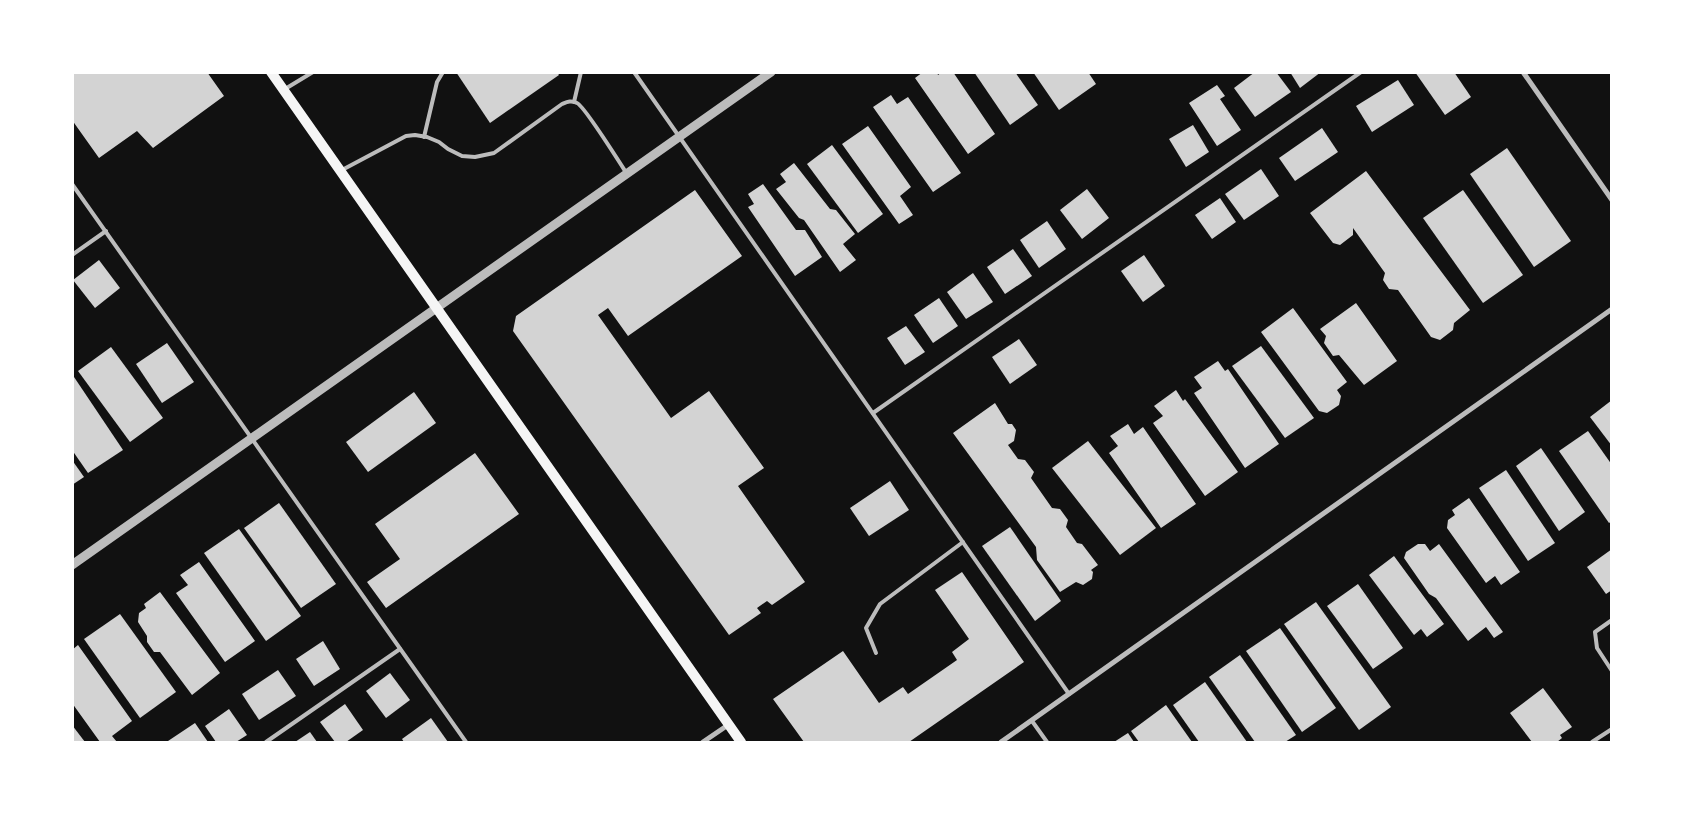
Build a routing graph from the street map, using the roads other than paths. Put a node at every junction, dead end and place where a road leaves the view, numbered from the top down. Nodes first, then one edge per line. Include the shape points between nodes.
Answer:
1 (271, 72) edge
2 (312, 72) edge
3 (443, 72) edge
4 (581, 72) edge
5 (634, 72) edge
6 (771, 72) edge
7 (1361, 72) edge
8 (1523, 72) edge
9 (283, 90) junction
10 (574, 102) junction
11 (424, 136) junction
12 (679, 137) junction
13 (340, 171) junction
14 (627, 174) junction
15 (72, 184) edge
16 (1612, 200) edge
17 (106, 231) junction
18 (72, 255) edge
19 (436, 308) junction
20 (1612, 309) edge
21 (873, 413) junction
22 (252, 438) junction
23 (963, 542) junction
24 (72, 565) edge
25 (1612, 620) edge
26 (400, 649) junction
27 (876, 653) dead end
28 (1612, 670) edge
29 (1070, 694) junction
30 (1032, 721) junction
31 (728, 725) junction
32 (1612, 729) edge
33 (266, 742) edge
34 (466, 742) edge
35 (703, 742) edge
36 (741, 742) edge
37 (1001, 742) edge
38 (1047, 742) edge
39 (1592, 742) edge

1 - 9 main road
2 - 9 lane
3 - 11 lane via 437,82
4 - 10 lane
5 - 12 lane
6 - 12 street
7 - 21 lane
8 - 16 street
9 - 13 main road
10 - 11 lane via 562,104 494,153 462,156
10 - 14 lane via 584,108
11 - 13 lane via 406,136
12 - 14 street
12 - 21 lane
13 - 19 main road
14 - 19 street
15 - 17 lane
17 - 18 lane
17 - 22 lane
19 - 22 street
19 - 31 main road
20 - 29 street
21 - 23 lane
22 - 24 street
22 - 26 lane
23 - 27 lane via 880,604 866,628
23 - 29 lane
25 - 28 lane via 1595,632 1597,648
26 - 33 lane
26 - 34 lane
29 - 30 street
30 - 37 street
30 - 38 lane
31 - 35 street
31 - 36 main road
32 - 39 lane

